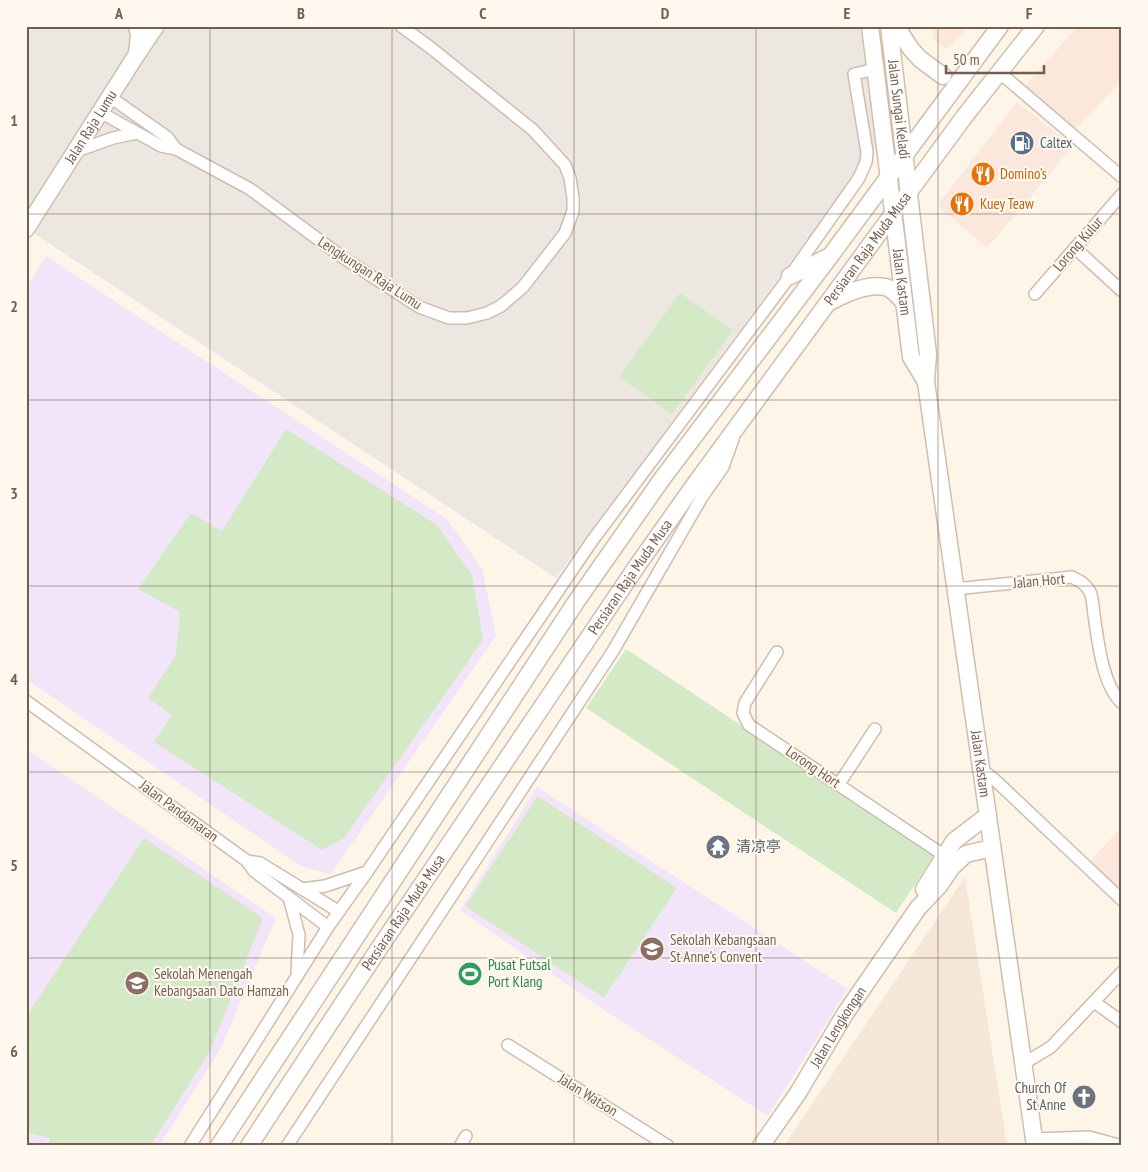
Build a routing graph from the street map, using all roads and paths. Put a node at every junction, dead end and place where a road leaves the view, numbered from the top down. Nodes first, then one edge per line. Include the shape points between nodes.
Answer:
1 (137, 26) edge
2 (156, 26) edge
3 (401, 26) edge
4 (870, 26) edge
5 (889, 26) edge
6 (896, 26) edge
7 (1000, 26) edge
8 (1036, 26) edge
9 (137, 54) junction
10 (876, 69) junction
11 (999, 72) junction
12 (942, 76) dead end
13 (110, 97) junction
14 (100, 112) junction
15 (137, 133) junction
16 (176, 149) junction
17 (74, 152) junction
18 (905, 155) junction
19 (1122, 177) edge
20 (888, 178) junction
21 (908, 192) junction
22 (1122, 194) edge
23 (892, 214) junction
24 (26, 229) edge
25 (1075, 248) junction
26 (831, 256) junction
27 (790, 276) junction
28 (1122, 291) edge
29 (1035, 294) dead end
30 (904, 301) junction
31 (828, 303) junction
32 (926, 382) junction
33 (740, 421) junction
34 (955, 589) junction
35 (776, 652) dead end
36 (26, 701) edge
37 (1122, 703) edge
38 (875, 729) dead end
39 (981, 770) junction
40 (839, 784) junction
41 (988, 815) junction
42 (992, 848) junction
43 (945, 856) junction
44 (246, 861) junction
45 (367, 872) junction
46 (302, 889) junction
47 (289, 897) junction
48 (1122, 900) edge
49 (918, 908) junction
50 (338, 912) junction
51 (328, 926) junction
52 (1122, 972) edge
53 (297, 973) junction
54 (1094, 1002) junction
55 (1122, 1022) edge
56 (508, 1045) dead end
57 (1023, 1064) junction
58 (1034, 1142) edge
59 (190, 1146) edge
60 (219, 1146) edge
61 (249, 1146) edge
62 (287, 1146) edge
63 (668, 1146) edge
64 (761, 1146) edge
65 (1122, 1146) edge

1 - 9 main road
2 - 9 main road, Jalan Raja Lumu
3 - 16 street, Lengkungan Raja Lumu via 533,130 566,165 573,211 565,233 523,288 501,306 467,318 449,318 419,307 342,257 250,189
4 - 10 main road, Jalan Sungai Keladi
5 - 18 main road, Jalan Sungai Keladi
6 - 12 main road via 911,50
7 - 18 main road, Persiaran Raja Muda Musa
8 - 11 main road, Persiaran Raja Muda Musa
9 - 13 main road, Jalan Raja Lumu
10 - 20 main road, Jalan Sungai Keladi
10 - 27 street via 854,74 866,162 859,178
11 - 19 street
11 - 21 main road, Persiaran Raja Muda Musa
13 - 14 main road, Jalan Raja Lumu
13 - 16 street, Lengkungan Raja Lumu via 167,137
14 - 15 street, Lengkungan Raja Lumu
14 - 17 main road, Jalan Raja Lumu
15 - 16 street, Lengkungan Raja Lumu via 161,146
15 - 17 street
17 - 24 main road, Jalan Raja Lumu
18 - 20 main road, Persiaran Raja Muda Musa
18 - 21 main road, Jalan Sungai Keladi
20 - 23 main road, Jalan Kastam
20 - 26 main road, Persiaran Raja Muda Musa
21 - 23 main road, Persiaran Raja Muda Musa
21 - 32 main road, Jalan Kastam via 928,354
22 - 25 street, Lorong Kulur
23 - 30 main road, Jalan Kastam
23 - 31 main road, Persiaran Raja Muda Musa
25 - 28 street
25 - 29 street, Lorong Kulur
26 - 27 main road
26 - 60 main road, Persiaran Raja Muda Musa via 662,479 576,602
27 - 45 street via 592,541
30 - 31 main road via 886,287 855,290
30 - 32 main road, Jalan Kastam via 911,357
31 - 33 main road, Persiaran Raja Muda Musa
32 - 34 main road, Jalan Kastam
33 - 61 main road, Persiaran Raja Muda Musa via 637,566
33 - 62 street via 723,467 702,497 613,651
34 - 37 street, Jalan Hort via 1072,577 1083,582 1090,592 1109,684
34 - 39 main road, Jalan Kastam
35 - 40 street, Lorong Hort via 743,713 750,724
36 - 44 street, Jalan Pandamaran
38 - 40 street
39 - 41 main road, Jalan Kastam
39 - 48 street
40 - 43 street, Lorong Hort
41 - 42 main road, Jalan Kastam
41 - 43 main road, Jalan Lengkongan via 954,841
42 - 49 main road, Jalan Lengkongan via 966,854
42 - 57 main road, Jalan Kastam
43 - 49 main road, Jalan Lengkongan via 921,893
44 - 46 street via 260,863
44 - 47 street, Jalan Pandamaran via 254,871
45 - 46 street via 325,886
45 - 50 street
46 - 50 street
47 - 51 street, Jalan Pandamaran
47 - 53 street via 299,935
49 - 64 main road, Jalan Lengkongan via 845,1014
50 - 51 street
51 - 53 street
52 - 54 street
53 - 59 street
54 - 55 street
54 - 57 street via 1051,1047
56 - 63 street, Jalan Watson
57 - 58 main road, Jalan Kastam
58 - 65 street via 1089,1138

